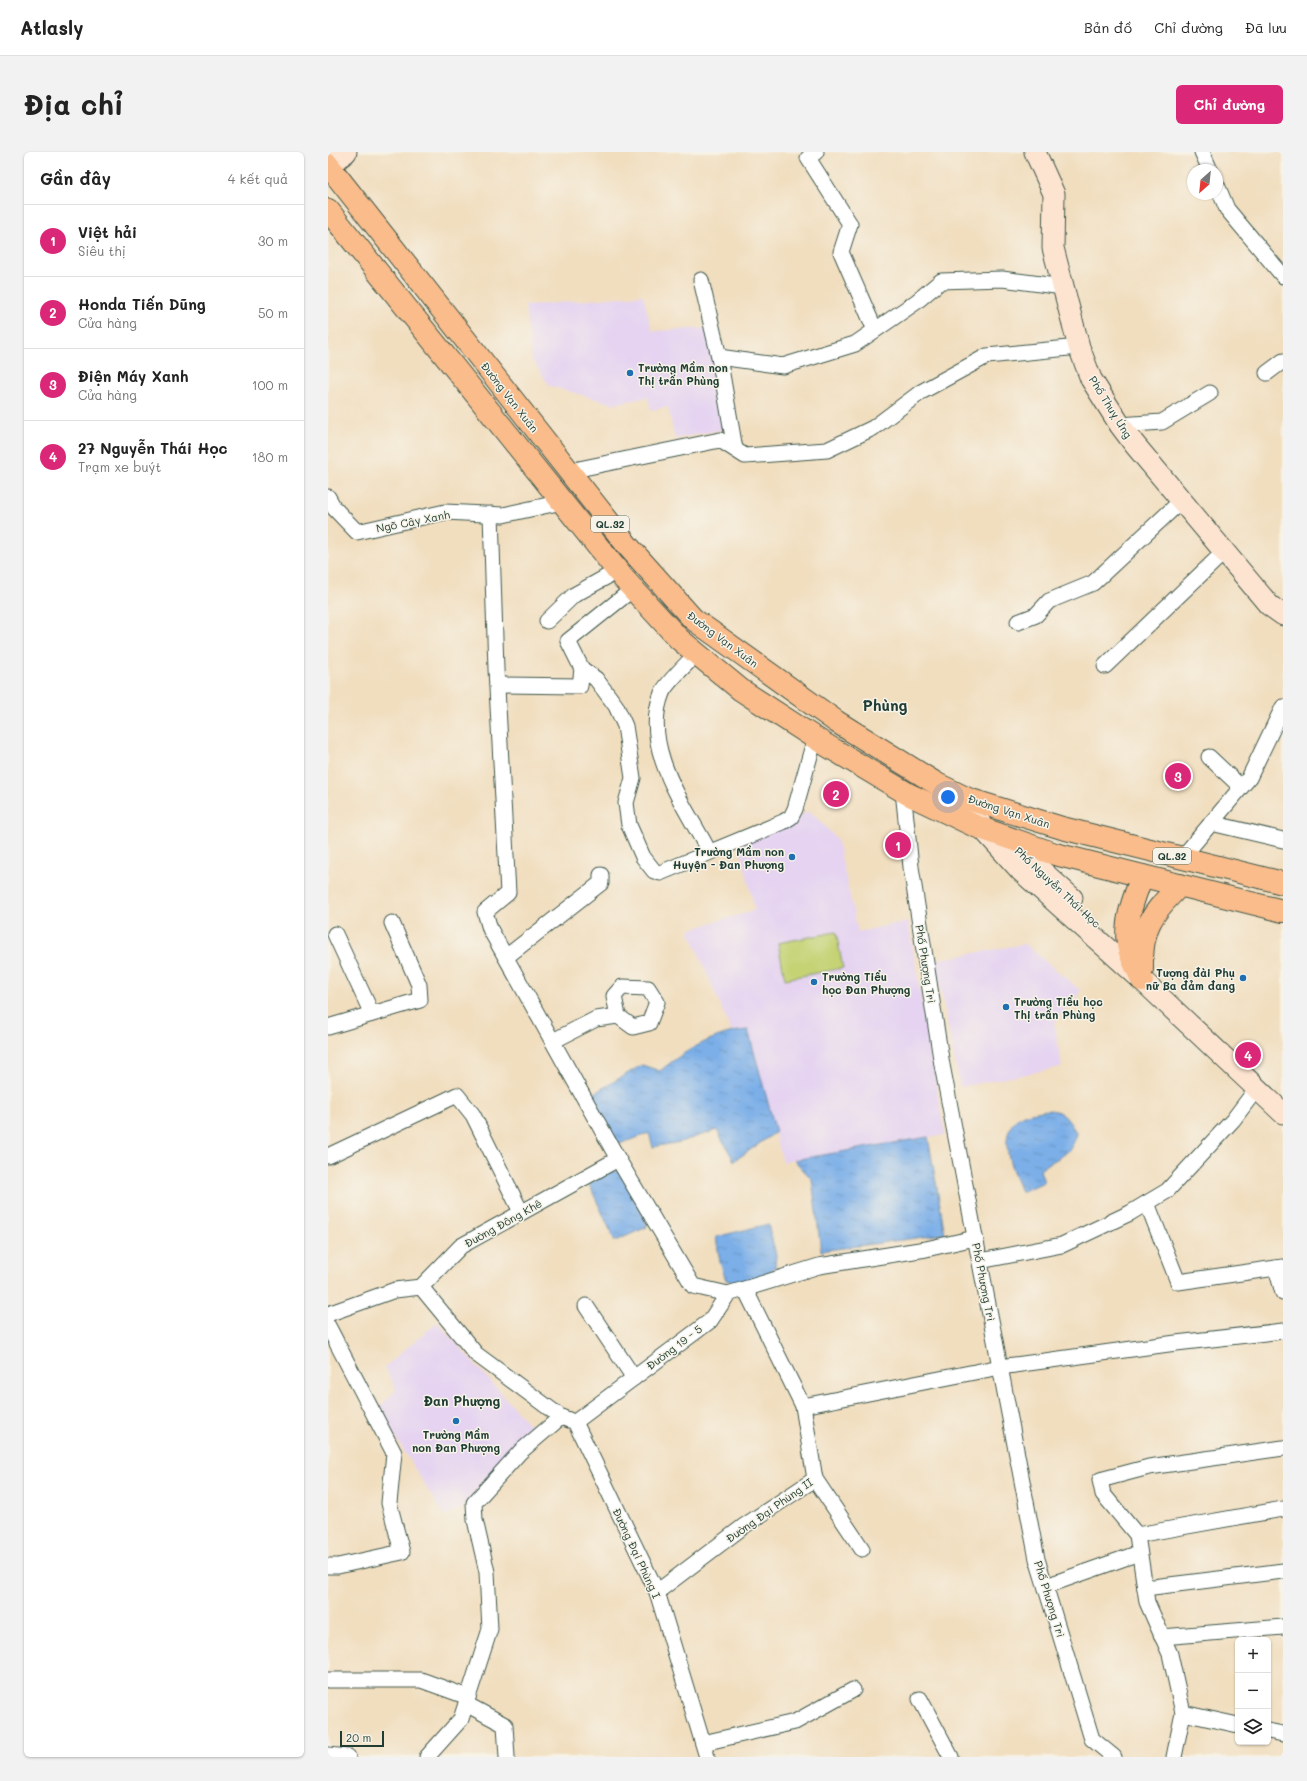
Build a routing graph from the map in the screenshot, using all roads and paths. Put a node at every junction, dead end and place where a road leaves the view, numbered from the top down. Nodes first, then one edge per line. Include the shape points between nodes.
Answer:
1 (346, 152) edge
2 (816, 152) edge
3 (1035, 152) edge
4 (1202, 152) edge
5 (1207, 164) edge
6 (328, 166) edge
7 (1223, 199) edge
8 (328, 210) edge
9 (1283, 276) edge
10 (701, 280) dead end
11 (1063, 287) junction
12 (875, 330) junction
13 (1079, 347) junction
14 (718, 357) junction
15 (1283, 360) edge
16 (1267, 372) dead end
17 (1210, 393) dead end
18 (1120, 425) junction
19 (735, 449) junction
20 (575, 480) junction
21 (555, 494) junction
22 (328, 497) edge
23 (1181, 501) junction
24 (491, 514) junction
25 (1224, 552) junction
26 (617, 571) junction
27 (633, 589) junction
28 (1283, 616) edge
29 (547, 621) dead end
30 (1018, 622) dead end
31 (697, 654) junction
32 (1105, 666) dead end
33 (582, 669) junction
34 (497, 685) junction
35 (1281, 715) edge
36 (815, 738) junction
37 (1209, 757) dead end
38 (1241, 787) junction
39 (902, 791) junction
40 (968, 799) junction
41 (1011, 812) junction
42 (1211, 823) junction
43 (983, 829) junction
44 (1283, 840) edge
45 (706, 846) dead end
46 (1006, 847) junction
47 (1181, 859) junction
48 (601, 875) dead end
49 (1142, 876) junction
50 (1283, 883) edge
51 (1180, 885) junction
52 (1283, 912) edge
53 (392, 923) dead end
54 (335, 934) dead end
55 (506, 957) junction
56 (1142, 980) junction
57 (372, 1014) junction
58 (618, 1016) dead end
59 (328, 1027) edge
60 (553, 1041) junction
61 (1257, 1088) junction
62 (1283, 1113) edge
63 (328, 1156) edge
64 (618, 1159) junction
65 (1147, 1203) junction
66 (521, 1212) junction
67 (976, 1238) junction
68 (980, 1261) junction
69 (1279, 1268) edge
70 (421, 1287) junction
71 (745, 1289) junction
72 (1283, 1293) edge
73 (728, 1294) junction
74 (586, 1306) dead end
75 (328, 1314) edge
76 (328, 1326) edge
77 (1283, 1332) edge
78 (1000, 1367) junction
79 (634, 1378) junction
80 (803, 1406) junction
81 (568, 1419) junction
82 (1283, 1448) edge
83 (815, 1479) junction
84 (1283, 1509) edge
85 (1137, 1535) junction
86 (862, 1548) dead end
87 (1139, 1553) junction
88 (328, 1566) edge
89 (1283, 1571) edge
90 (1046, 1586) junction
91 (1145, 1588) junction
92 (657, 1592) junction
93 (1283, 1627) edge
94 (1162, 1637) junction
95 (328, 1680) edge
96 (853, 1690) dead end
97 (920, 1699) dead end
98 (467, 1700) junction
99 (1183, 1713) junction
100 (1235, 1723) edge
101 (1271, 1732) edge
102 (1283, 1734) edge
103 (705, 1750) edge
104 (328, 1755) edge
105 (348, 1757) edge
106 (427, 1757) edge
107 (507, 1757) edge
108 (951, 1757) edge
109 (1114, 1757) edge
110 (1174, 1757) edge

1 - 6 street
2 - 12 street via 808,158 850,224 841,252
3 - 11 street, Phố Thuỵ Ứng via 1054,194 1053,248
4 - 5 street
6 - 20 highway, Đường Vạn Xuân / QL.32
7 - 9 street via 1227,209
8 - 21 highway, Đường Vạn Xuân / QL.32
10 - 14 street
11 - 12 street via 1002,279 941,281
11 - 13 street, Phố Thuỵ Ứng
12 - 14 street via 854,344 783,366
13 - 18 street, Phố Thuỵ Ứng via 1091,379
13 - 19 street via 987,356 921,392 873,428 827,450 745,456
14 - 19 street
15 - 16 street
17 - 18 street via 1162,422
18 - 23 street, Phố Thuỵ Ứng
19 - 20 street via 720,440
20 - 21 highway
20 - 40 highway, Đường Vạn Xuân / QL.32 via 627,545 693,619 837,722 937,784
21 - 24 street, Ngõ Cây Xanh via 503,515
21 - 26 highway, Đường Vạn Xuân / QL.32
22 - 24 street, Ngõ Cây Xanh via 334,508 357,532 445,512
23 - 25 street, Phố Thuỵ Ứng
23 - 30 street via 1093,583 1049,601 1036,615
24 - 34 street
25 - 28 street, Phố Thuỵ Ứng via 1269,605
25 - 32 street
26 - 27 highway, Đường Vạn Xuân / QL.32
26 - 29 street via 574,595
27 - 31 highway, Đường Vạn Xuân / QL.32 via 678,639
27 - 33 street via 568,641
31 - 36 highway, Đường Vạn Xuân / QL.32 via 741,690
31 - 45 street via 662,691 655,720 665,769
33 - 34 street via 580,686
33 - 36 street via 596,679 616,706 625,726 633,778 626,803 629,825 643,857 654,871 660,873 791,817
34 - 55 street via 508,893 485,912 490,929
35 - 38 street via 1249,778
36 - 39 highway, Đường Vạn Xuân / QL.32
37 - 38 street
38 - 42 street
39 - 43 highway, Đường Vạn Xuân / QL.32
39 - 67 street, Phố Phượng Trì via 911,867 942,1065
40 - 41 highway, Đường Vạn Xuân / QL.32
40 - 43 street
40 - 46 street, Phố Nguyễn Thái Học / QL.32
41 - 46 highway
41 - 47 highway, Đường Vạn Xuân / QL.32
42 - 44 street
42 - 47 street
43 - 46 highway, Đường Vạn Xuân / QL.32
46 - 49 highway, Đường Vạn Xuân / QL.32 via 1055,854
46 - 56 street, Phố Nguyễn Thái Học / QL.32
47 - 50 highway, Đường Vạn Xuân / QL.32
48 - 55 street via 601,883
49 - 51 highway, Đường Vạn Xuân / QL.32
49 - 56 highway via 1134,896 1127,932 1128,947
51 - 52 highway, Đường Vạn Xuân / QL.32
51 - 56 highway via 1159,906 1148,924 1142,943
53 - 57 street via 419,985 420,1000
54 - 57 street
55 - 60 street
56 - 61 street, Phố Nguyễn Thái Học / QL.32
57 - 59 street
58 - 60 street via 596,1019
60 - 64 street
61 - 62 street, Phố Nguyễn Thái Học / QL.32
61 - 65 street via 1200,1157 1167,1191
63 - 66 street via 457,1095 473,1115
64 - 66 street, Đường Đông Khê
64 - 73 street via 693,1286
65 - 68 street via 1062,1245
65 - 69 street via 1178,1282
66 - 70 street, Đường Đông Khê via 461,1246
67 - 68 street, Phố Phượng Trì
67 - 71 street via 926,1249 819,1266
68 - 78 street, Phố Phượng Trì
69 - 72 street
70 - 75 street via 395,1290
70 - 81 street via 476,1354
71 - 73 street
71 - 80 street, Đường Đại Phùng II
73 - 79 street, Đường 19 - 5 via 710,1321
74 - 79 street
76 - 88 street via 394,1453 389,1503 402,1552
77 - 78 street
78 - 80 street
78 - 90 street, Phố Phượng Trì via 1037,1559
79 - 81 street, Đường 19 - 5
80 - 83 street, Đường Đại Phùng II
81 - 92 street, Đường Đại Phùng I
81 - 98 street, Đường 19 - 5 via 520,1452 474,1503 487,1572 490,1629
82 - 85 street via 1149,1467 1100,1480 1103,1494
83 - 86 street
83 - 92 street, Đường Đại Phùng II via 744,1526
84 - 85 street
85 - 87 street
87 - 90 street
87 - 91 street
89 - 91 street
90 - 109 street, Phố Phượng Trì via 1092,1740
91 - 94 street via 1147,1602
92 - 103 street, Đường Đại Phùng I
93 - 94 street
94 - 99 street via 1170,1654
95 - 98 street via 421,1680
96 - 103 street via 795,1722
97 - 108 street
98 - 106 street via 461,1718
98 - 107 street via 505,1725
99 - 100 street
99 - 110 street
101 - 102 street
104 - 105 street

